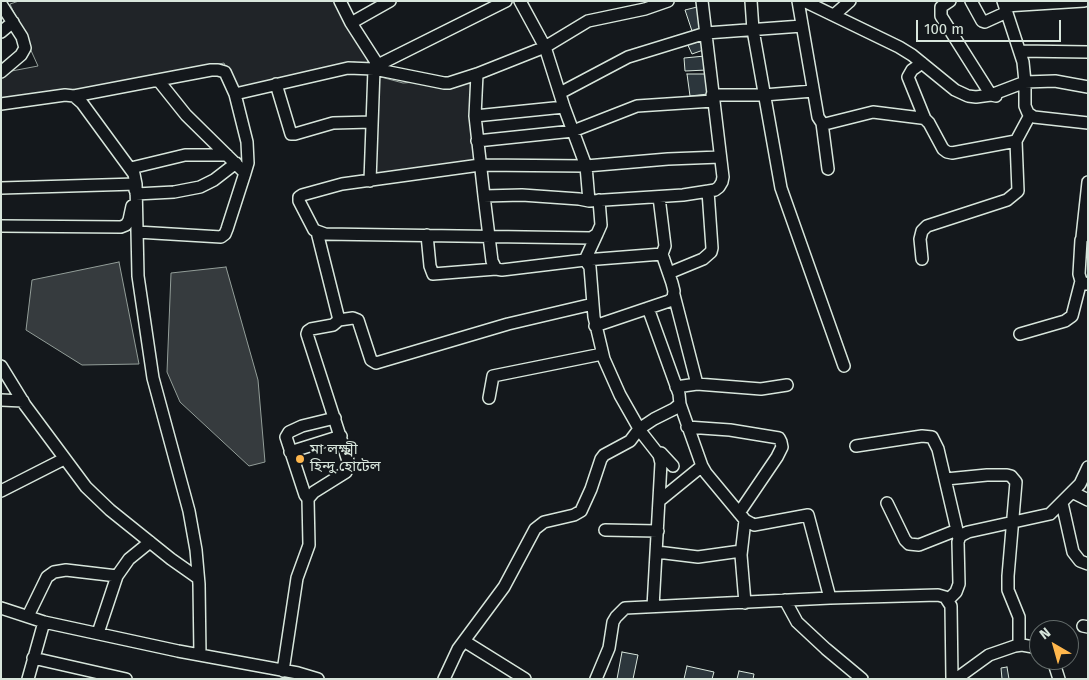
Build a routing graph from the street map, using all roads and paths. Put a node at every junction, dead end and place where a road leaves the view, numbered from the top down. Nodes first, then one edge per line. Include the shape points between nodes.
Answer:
1 (340, 1) edge
2 (390, 1) edge
3 (506, 1) edge
4 (520, 1) edge
5 (668, 1) edge
6 (702, 1) edge
7 (752, 1) edge
8 (798, 1) edge
9 (804, 1) edge
10 (850, 1) edge
11 (950, 1) edge
12 (971, 1) edge
13 (1084, 1) edge
14 (1, 4) edge
15 (1005, 6) edge
16 (834, 16) junction
17 (13, 22) junction
18 (351, 23) junction
19 (802, 26) junction
20 (753, 30) junction
21 (1, 32) edge
22 (706, 33) junction
23 (545, 47) junction
24 (1020, 52) junction
25 (1088, 52) edge
26 (922, 63) junction
27 (376, 67) junction
28 (1, 72) edge
29 (477, 74) junction
30 (158, 80) junction
31 (1025, 82) junction
32 (276, 84) junction
33 (1088, 87) edge
34 (813, 91) junction
35 (560, 93) junction
36 (234, 94) junction
37 (764, 95) junction
38 (74, 96) junction
39 (996, 97) junction
40 (713, 98) junction
41 (1, 104) edge
42 (564, 107) junction
43 (1030, 115) junction
44 (475, 116) junction
45 (925, 119) junction
46 (372, 122) junction
47 (822, 123) junction
48 (1088, 123) edge
49 (573, 131) junction
50 (477, 141) junction
51 (1016, 142) junction
52 (720, 157) junction
53 (231, 159) junction
54 (480, 165) junction
55 (586, 166) junction
56 (131, 168) junction
57 (828, 169) dead end
58 (245, 173) junction
59 (370, 181) junction
60 (1088, 182) edge
61 (1, 188) edge
62 (136, 189) junction
63 (708, 191) junction
64 (484, 196) junction
65 (658, 197) junction
66 (594, 200) junction
67 (1, 226) edge
68 (137, 232) junction
69 (317, 232) junction
70 (596, 234) junction
71 (427, 235) junction
72 (1085, 235) edge
73 (490, 236) junction
74 (662, 254) junction
75 (922, 259) dead end
76 (584, 260) junction
77 (496, 269) junction
78 (669, 273) junction
79 (1084, 283) edge
80 (674, 295) junction
81 (593, 304) junction
82 (648, 308) junction
83 (340, 320) junction
84 (595, 326) junction
85 (1020, 334) dead end
86 (602, 354) junction
87 (1, 366) edge
88 (844, 366) dead end
89 (698, 384) junction
90 (787, 384) dead end
91 (676, 387) junction
92 (489, 398) dead end
93 (1, 400) edge
94 (23, 401) junction
95 (680, 404) junction
96 (335, 418) junction
97 (687, 427) junction
98 (639, 430) junction
99 (341, 436) junction
100 (856, 446) dead end
101 (290, 452) junction
102 (659, 454) junction
103 (64, 458) junction
104 (673, 466) dead end
105 (702, 466) junction
106 (1088, 467) edge
107 (946, 479) junction
108 (1, 491) edge
109 (1072, 492) junction
110 (308, 499) junction
111 (1088, 500) edge
112 (660, 501) junction
113 (887, 503) dead end
114 (1062, 503) junction
115 (742, 517) junction
116 (1013, 523) junction
117 (605, 530) dead end
118 (658, 531) junction
119 (958, 534) junction
120 (150, 542) junction
121 (741, 551) junction
122 (657, 552) junction
123 (1088, 564) edge
124 (116, 576) junction
125 (198, 578) junction
126 (830, 598) junction
127 (785, 600) junction
128 (948, 600) junction
129 (745, 602) junction
130 (654, 607) junction
131 (1, 608) edge
132 (28, 616) junction
133 (44, 622) junction
134 (98, 633) junction
135 (464, 641) junction
136 (1019, 646) junction
137 (1029, 647) edge
138 (200, 655) junction
139 (33, 658) junction
140 (287, 674) edge
141 (28, 679) edge
142 (126, 679) edge
143 (318, 679) edge
144 (444, 679) edge
145 (525, 679) edge
146 (596, 679) edge
147 (862, 679) edge
148 (952, 679) edge
149 (956, 679) edge

1 - 18 street
2 - 18 street
3 - 27 street
4 - 23 street
5 - 23 street via 588,21
6 - 22 street
7 - 20 street
8 - 19 street
9 - 16 street
10 - 16 street
11 - 39 street via 941,8 941,16
12 - 15 street via 985,22
13 - 15 street
14 - 17 street
15 - 24 street
16 - 26 street via 899,47
17 - 21 street
17 - 28 street via 25,48
18 - 27 street
19 - 20 street
19 - 34 street
20 - 22 street
20 - 37 street
22 - 35 street via 628,58
22 - 40 street
23 - 29 street
23 - 35 street
24 - 25 street
24 - 31 street
26 - 39 street via 956,90 976,98
26 - 45 street via 908,77
27 - 29 street via 444,83
27 - 32 street via 341,69
27 - 46 street
29 - 44 street
30 - 36 street via 218,70 225,72
30 - 38 street
30 - 53 street via 186,115
31 - 33 street via 1055,81
31 - 39 street
31 - 43 street via 1025,106
32 - 36 street
32 - 46 street via 291,134 336,122
34 - 37 street
34 - 47 street
35 - 42 street
36 - 58 street via 248,142
37 - 40 street
37 - 88 street via 781,188
38 - 41 street
38 - 56 street
40 - 49 street via 636,106
40 - 52 street
42 - 44 street
42 - 49 street
43 - 48 street
43 - 51 street
44 - 50 street
45 - 47 street via 873,112
45 - 51 street via 949,155
46 - 59 street
47 - 57 street
49 - 50 street
49 - 55 street
50 - 54 street
51 - 75 street via 1018,191 1007,200 927,226 920,239
52 - 55 street
52 - 63 street via 722,182 715,190
53 - 56 street via 185,155
53 - 58 street
53 - 62 street via 214,180 200,187 174,192
54 - 55 street
54 - 59 street
54 - 64 street
55 - 66 street
56 - 62 street
58 - 68 street via 227,229 221,237
59 - 69 street via 342,184 299,197 300,206
60 - 72 street
61 - 62 street
62 - 67 street via 129,220 121,227
62 - 68 street
63 - 65 street
63 - 78 street via 711,252 703,259
64 - 66 street
64 - 73 street
65 - 66 street
65 - 74 street via 665,246
66 - 70 street via 601,225
68 - 125 street via 138,276 153,378 189,511
69 - 71 street
69 - 83 street
70 - 73 street via 590,238
70 - 76 street
71 - 73 street
71 - 77 street via 433,274
72 - 79 street via 1079,274
73 - 77 street via 492,261
74 - 76 street
74 - 78 street
76 - 77 street
76 - 81 street via 592,272
78 - 80 street
79 - 85 street via 1072,316
80 - 82 street via 669,301
80 - 89 street
81 - 83 street via 376,363 371,360 358,320
81 - 84 street
82 - 84 street
82 - 91 street
83 - 96 street via 334,325 308,332
84 - 86 street
86 - 92 street via 493,376
86 - 98 street
87 - 94 street
89 - 90 street via 761,389
89 - 91 street
91 - 95 street
93 - 94 street
94 - 103 street
95 - 97 street
95 - 98 street
96 - 99 street
96 - 101 street via 289,432 286,437
97 - 105 street
97 - 115 street via 730,430 779,438 782,442 777,457
98 - 102 street
98 - 135 street via 630,441 609,451 601,459 580,511 544,522 535,529 504,587
99 - 101 street
99 - 110 street via 349,464 346,472
100 - 107 street via 932,437
101 - 110 street
102 - 104 street
102 - 112 street
103 - 108 street
103 - 120 street via 95,496
105 - 112 street
105 - 115 street
106 - 109 street
107 - 116 street via 987,474 1011,476 1016,482
107 - 119 street
109 - 111 street
109 - 114 street
110 - 140 street via 309,545 297,578
112 - 118 street
113 - 119 street via 909,544
114 - 116 street via 1050,514
114 - 123 street via 1073,552 1080,561
115 - 121 street
115 - 126 street via 754,525 808,515
116 - 119 street
116 - 136 street via 1008,590 1019,617
117 - 118 street
118 - 122 street
119 - 128 street via 959,584
120 - 124 street via 129,559
120 - 125 street
121 - 122 street via 698,557
121 - 129 street
122 - 130 street
124 - 132 street via 66,570 54,572 46,577
124 - 134 street
125 - 138 street
126 - 127 street
126 - 128 street via 938,595
127 - 129 street
127 - 147 street via 797,622
128 - 148 street via 951,606
129 - 130 street
130 - 146 street via 625,608 616,617 609,648
131 - 132 street
132 - 133 street
133 - 134 street
133 - 139 street
134 - 138 street
135 - 144 street
135 - 145 street
136 - 137 street
136 - 149 street via 984,658
138 - 140 street
139 - 141 street
139 - 142 street
140 - 143 street

